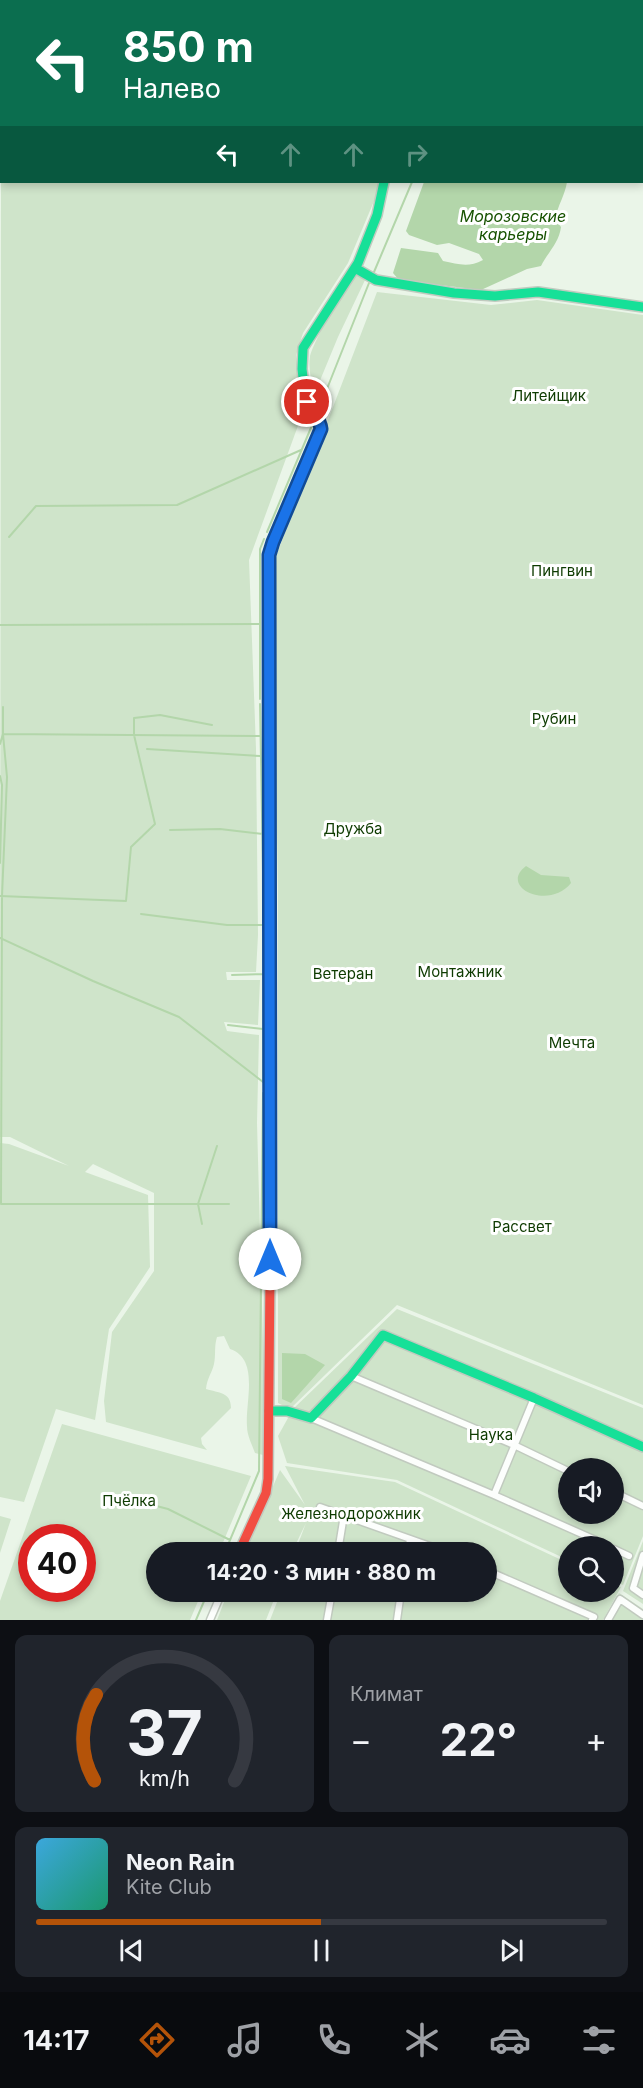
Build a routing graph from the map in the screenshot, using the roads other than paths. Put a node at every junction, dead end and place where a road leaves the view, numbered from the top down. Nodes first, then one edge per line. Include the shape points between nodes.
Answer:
1 (384, 183) edge
2 (355, 268) junction
3 (643, 307) edge
4 (351, 1376) junction
5 (534, 1398) junction
6 (269, 1411) junction
7 (311, 1418) junction
8 (514, 1445) junction
9 (643, 1447) edge
10 (558, 1466) edge
11 (494, 1495) junction
12 (624, 1497) edge
13 (643, 1506) edge
14 (321, 1507) dead end
15 (344, 1515) junction
16 (586, 1536) edge
17 (410, 1539) junction
18 (244, 1542) edge
19 (340, 1542) edge
20 (410, 1542) edge
21 (419, 1542) edge
22 (624, 1554) edge
23 (643, 1555) edge
24 (629, 1556) dead end
25 (497, 1575) edge
26 (643, 1595) edge
27 (218, 1602) edge
28 (330, 1602) edge
29 (400, 1602) edge
30 (643, 1615) edge
31 (210, 1620) edge
32 (327, 1620) edge
33 (397, 1620) edge
34 (592, 1620) edge
35 (608, 1620) edge

1 - 2 street via 377,215
2 - 3 street via 384,282 454,292 495,296 538,292
2 - 6 street via 300,357 307,402 321,429 269,555
4 - 5 street via 383,1335
4 - 7 street
4 - 8 street
5 - 8 street
5 - 9 street
6 - 7 street
6 - 18 street via 266,1493
7 - 11 street
8 - 10 street
8 - 11 street
11 - 16 street
12 - 13 street
14 - 15 street
15 - 17 street
15 - 19 street
17 - 20 street
17 - 21 street
22 - 24 street
23 - 26 street via 633,1588
25 - 34 street via 594,1617
27 - 31 street
28 - 32 street
29 - 33 street
30 - 35 street via 620,1599

